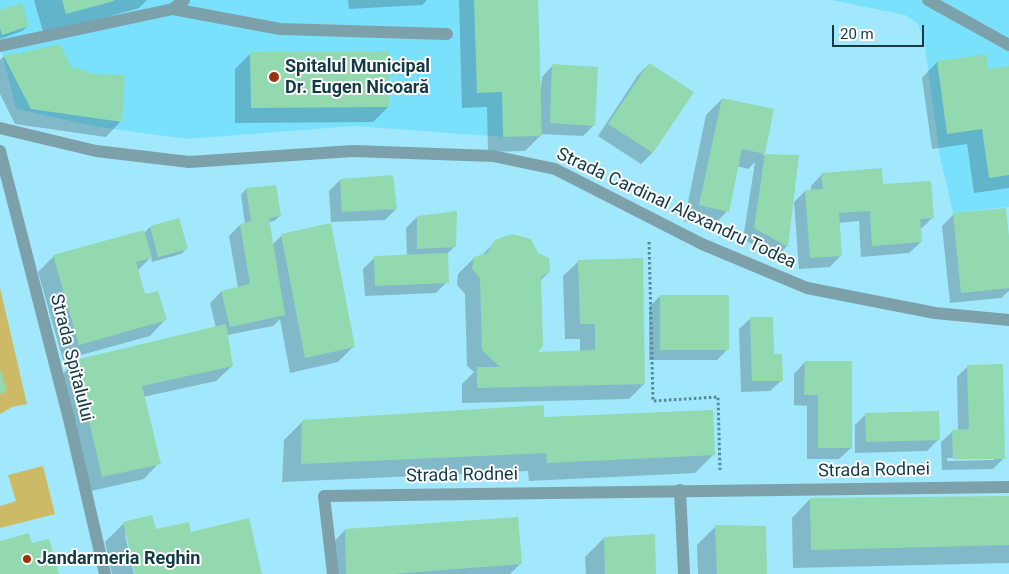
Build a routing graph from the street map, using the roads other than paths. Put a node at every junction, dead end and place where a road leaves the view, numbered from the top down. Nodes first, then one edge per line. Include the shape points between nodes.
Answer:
1 (184, 0) edge
2 (928, 0) edge
3 (173, 9) junction
4 (446, 34) dead end
5 (1009, 45) edge
6 (0, 46) edge
7 (0, 128) edge
8 (0, 151) edge
9 (1009, 320) edge
10 (1009, 487) edge
11 (680, 490) junction
12 (105, 574) edge
13 (333, 574) edge
14 (684, 574) edge

1 - 3 street
2 - 5 street
3 - 4 street via 280,29
3 - 6 street
7 - 9 street, Strada Cardinal Alexandru Todea via 96,151 189,162 353,151 493,156 555,169 702,244 807,288 935,313
8 - 12 street, Strada Spitalului
10 - 11 street, Strada Rodnei
11 - 13 street, Strada Rodnei via 324,496
11 - 14 street

